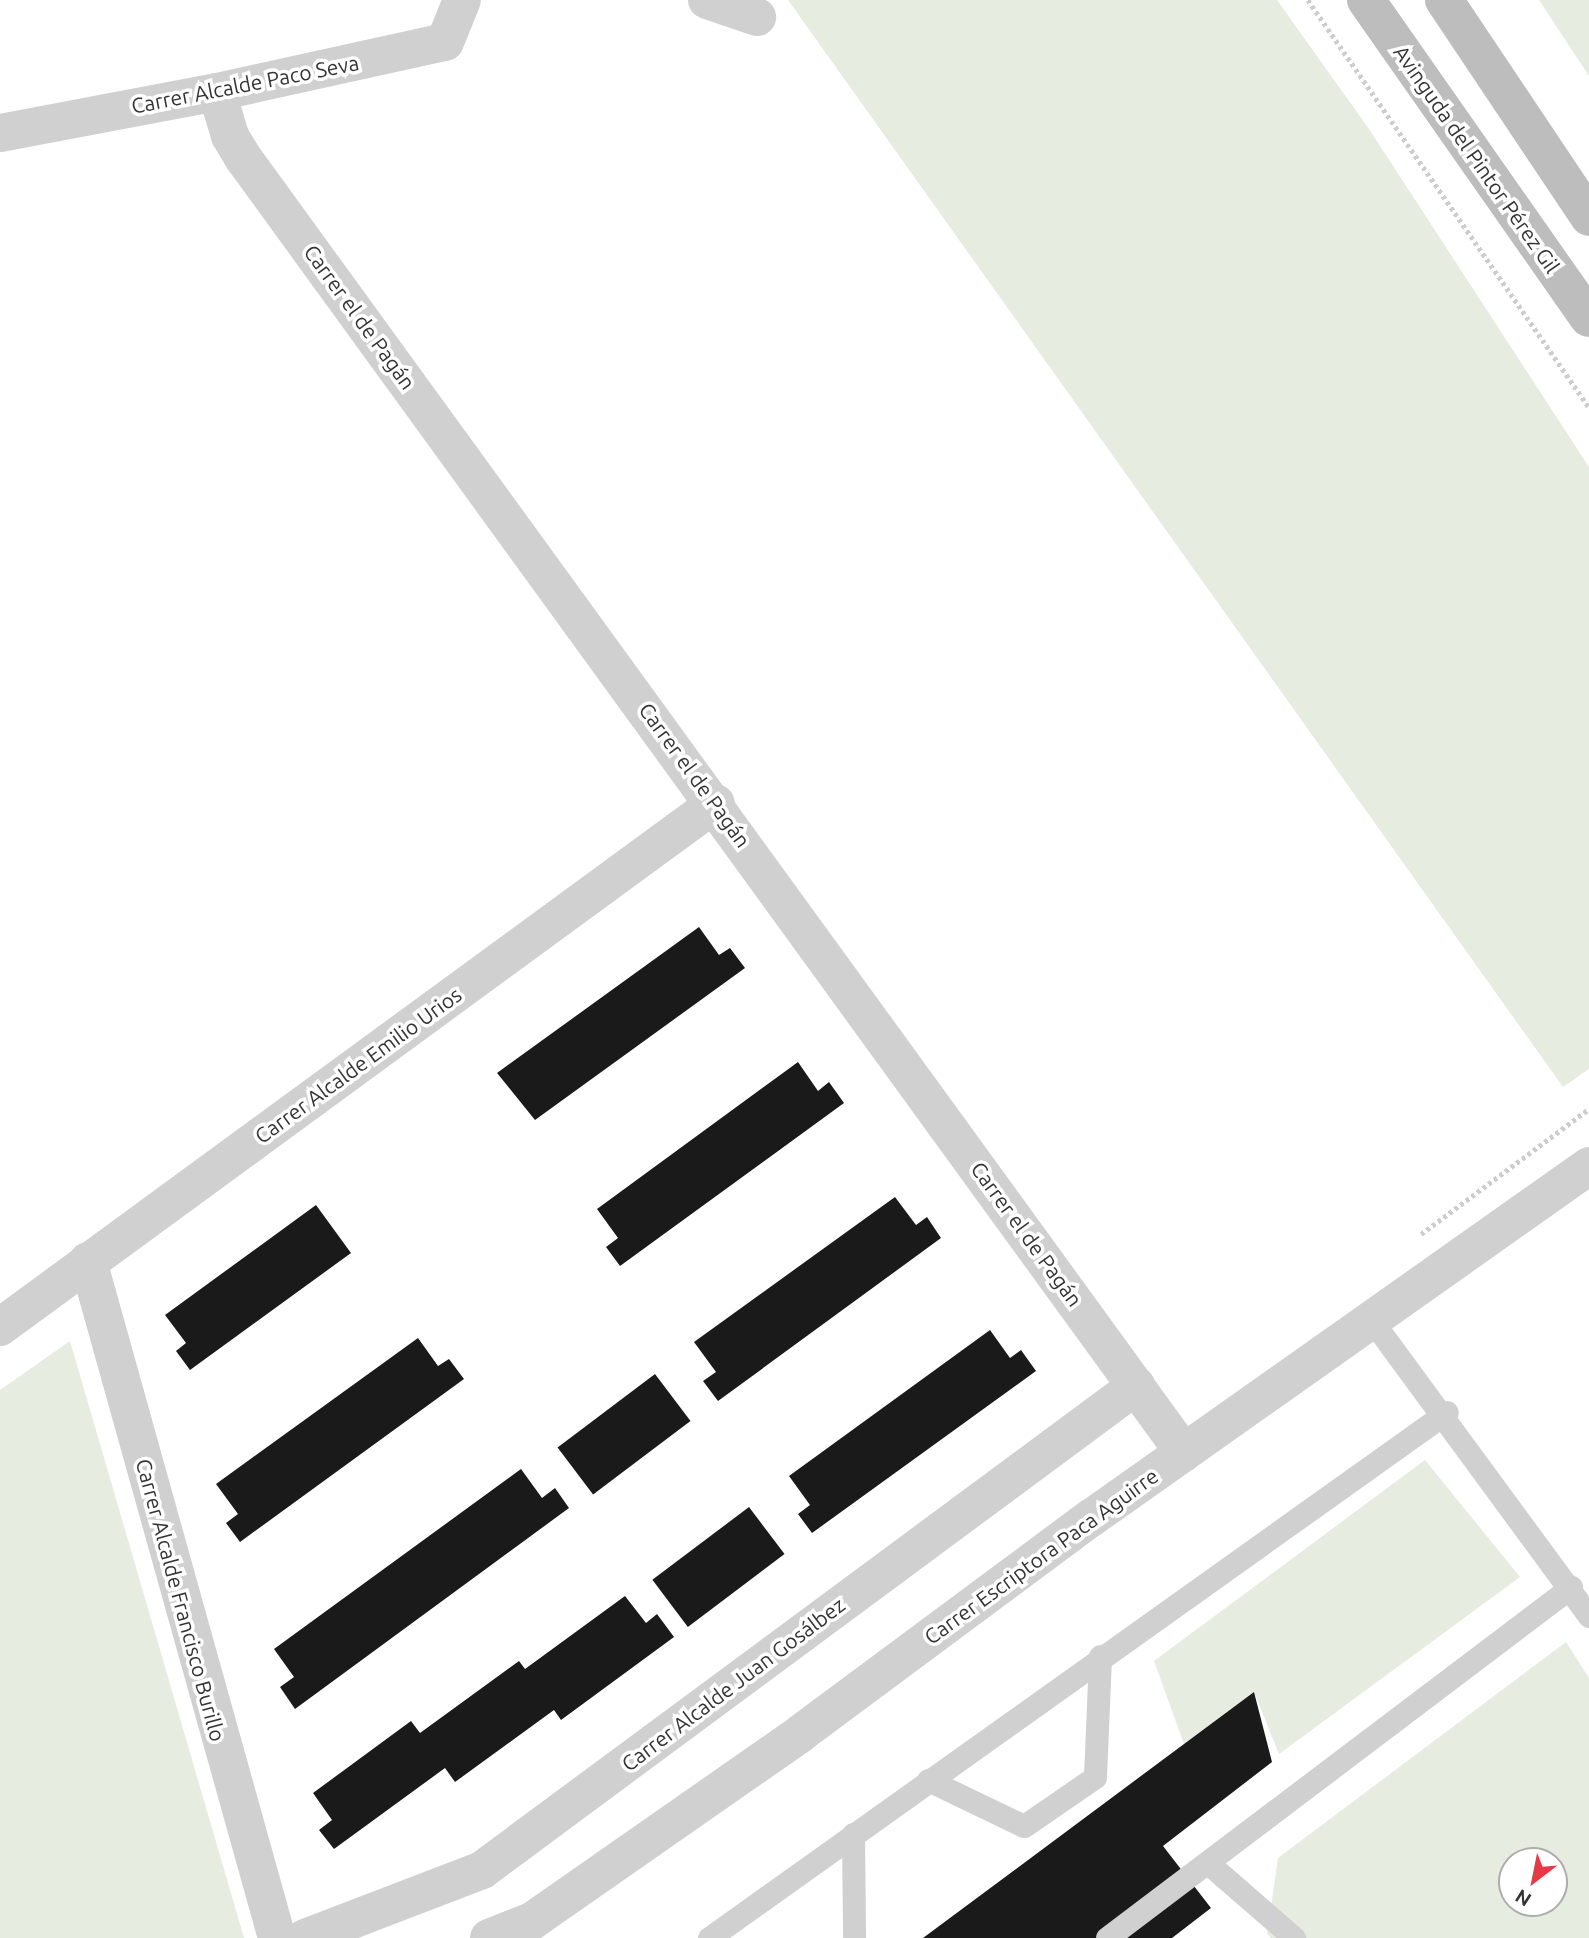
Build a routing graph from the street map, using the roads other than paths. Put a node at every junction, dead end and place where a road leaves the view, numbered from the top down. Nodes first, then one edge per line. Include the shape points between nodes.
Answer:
1 (462, 0) edge
2 (707, 0) edge
3 (1366, 0) edge
4 (1444, 0) edge
5 (757, 17) dead end
6 (217, 92) junction
7 (0, 133) edge
8 (1589, 217) edge
9 (1589, 318) edge
10 (716, 803) junction
11 (1589, 1166) edge
12 (88, 1261) junction
13 (1373, 1322) junction
14 (0, 1327) edge
15 (1136, 1385) junction
16 (1445, 1414) junction
17 (1184, 1453) junction
18 (1571, 1587) junction
19 (1589, 1616) edge
20 (1100, 1656) junction
21 (928, 1780) junction
22 (853, 1834) junction
23 (1209, 1864) junction
24 (277, 1938) edge
25 (305, 1938) edge
26 (489, 1938) edge
27 (709, 1938) edge
28 (854, 1938) edge
29 (1107, 1938) edge
30 (1294, 1938) edge

1 - 6 street, Carrer Alcalde Paco Seva via 445,42
2 - 5 street
3 - 9 main road, Avinguda del Pintor Pérez Gil
4 - 8 main road
6 - 7 street, Carrer Alcalde Paco Seva
6 - 10 street, Carrer el de Pagán via 230,136 244,159
10 - 12 street, Carrer Alcalde Emilio Urios
10 - 15 street, Carrer el de Pagán
11 - 13 street, Carrer Escriptora Paca Aguirre
12 - 14 street, Carrer Alcalde Emilio Urios
12 - 24 street, Carrer Alcalde Francisco Burillo
13 - 16 lane
13 - 17 street, Carrer Escriptora Paca Aguirre
15 - 17 street, Carrer el de Pagán
15 - 25 street, Carrer Alcalde Juan Gosálbez via 482,1870
16 - 18 lane
16 - 20 lane
17 - 26 street, Carrer Escriptora Paca Aguirre via 790,1741 532,1921
18 - 19 lane
18 - 23 lane
20 - 21 lane
20 - 21 lane via 1095,1777 1024,1826
21 - 22 lane
22 - 27 lane
22 - 28 lane
23 - 29 lane
23 - 30 lane

